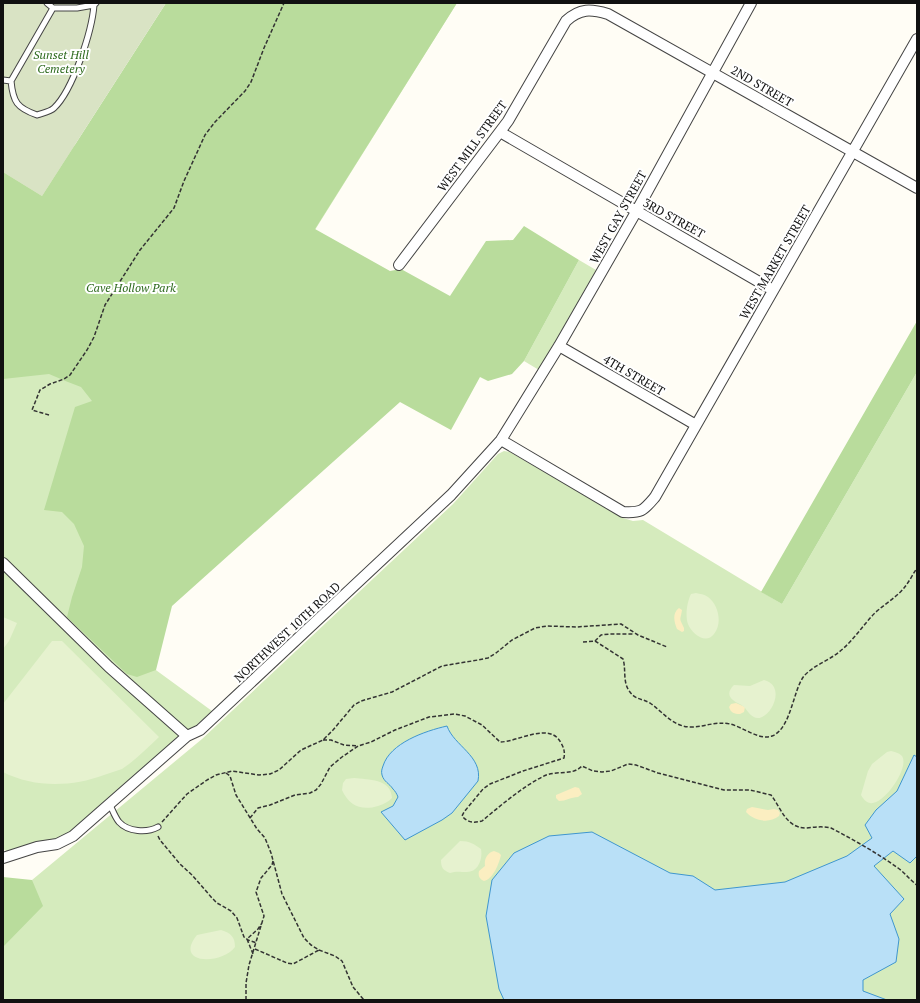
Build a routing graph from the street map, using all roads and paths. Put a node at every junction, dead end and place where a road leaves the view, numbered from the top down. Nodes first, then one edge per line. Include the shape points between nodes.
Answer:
1 (47, 3) edge
2 (284, 3) edge
3 (751, 3) edge
4 (95, 4) edge
5 (53, 8) junction
6 (594, 10) joint
7 (917, 39) edge
8 (712, 72) junction
9 (3, 80) edge
10 (11, 81) junction
11 (500, 132) junction
12 (852, 152) junction
13 (917, 188) edge
14 (636, 212) junction
15 (399, 265) dead end
16 (773, 290) junction
17 (559, 346) junction
18 (49, 415) dead end
19 (696, 425) junction
20 (501, 440) junction
21 (3, 563) edge
22 (917, 568) edge
23 (635, 634) junction
24 (595, 641) junction
25 (583, 642) dead end
26 (667, 647) dead end
27 (187, 736) junction
28 (323, 740) junction
29 (358, 746) junction
30 (226, 773) junction
31 (110, 805) junction
32 (250, 818) junction
33 (158, 826) junction
34 (3, 858) edge
35 (273, 859) junction
36 (917, 885) edge
37 (263, 922) junction
38 (246, 939) junction
39 (257, 943) junction
40 (255, 949) junction
41 (319, 950) junction
42 (253, 954) junction
43 (246, 1000) edge
44 (364, 1000) edge

1 - 5 lane
2 - 18 path via 251,82 205,135 174,208 140,250 104,305 87,350 70,375 40,390 32,410
3 - 8 street, WEST GAY STREET
4 - 5 lane via 78,8
4 - 10 lane via 85,49 65,94 54,109 37,115 27,112 17,104 12,93
5 - 10 lane
6 - 8 street, 2ND STREET via 608,14
6 - 11 street, WEST MILL STREET via 573,14 566,21
7 - 12 street, WEST MARKET STREET
8 - 12 street, 2ND STREET
8 - 14 street, WEST GAY STREET
9 - 10 lane
11 - 14 street, 3RD STREET
11 - 15 street, WEST MILL STREET
12 - 13 street, 2ND STREET
12 - 16 street, WEST MARKET STREET
14 - 16 street, 3RD STREET
14 - 17 street, WEST GAY STREET
16 - 19 street, WEST MARKET STREET
17 - 19 street, 4TH STREET
17 - 20 street, WEST GAY STREET
19 - 20 street, WEST MARKET STREET via 655,497 646,508 637,513 623,512
20 - 27 street, NORTHWEST 10TH ROAD via 451,496 223,710 200,730
21 - 27 street via 109,667
22 - 24 path via 903,589 872,616 840,652 812,668 804,676 782,727 777,733 766,738 728,723 718,722 692,727 675,723 648,702 633,696 626,684 623,659
23 - 24 path via 601,635
23 - 26 path
23 - 28 path via 621,624 535,628 512,640 488,658 442,666 392,692 361,701 354,705
24 - 25 path
27 - 31 street, NORTHWEST 10TH ROAD
28 - 29 path
28 - 30 path via 301,750 279,770 270,774 232,771
29 - 32 path via 330,767 316,790 258,808
29 - 36 path via 411,724 455,714 482,725 500,742 548,733 560,740 564,758 490,784 462,816 469,822 482,821 542,776 552,772 574,772 582,766 602,772 628,764 636,765 724,790 750,790 771,795 793,825 805,828 831,828 890,862
30 - 32 path via 230,776 236,795
30 - 33 path via 207,780 187,794
31 - 33 lane via 121,824 144,831
31 - 34 street, NORTHWEST 10TH ROAD via 73,836 57,844 37,847
32 - 35 path via 265,838
33 - 38 path via 160,840 212,898 238,918
35 - 37 path via 256,892 264,916
35 - 41 path via 282,894 304,938
37 - 38 path
37 - 39 path
38 - 39 path
38 - 42 path
39 - 40 path
40 - 41 path via 293,964
40 - 42 path
41 - 44 path via 342,961 353,987
42 - 43 path via 246,983

